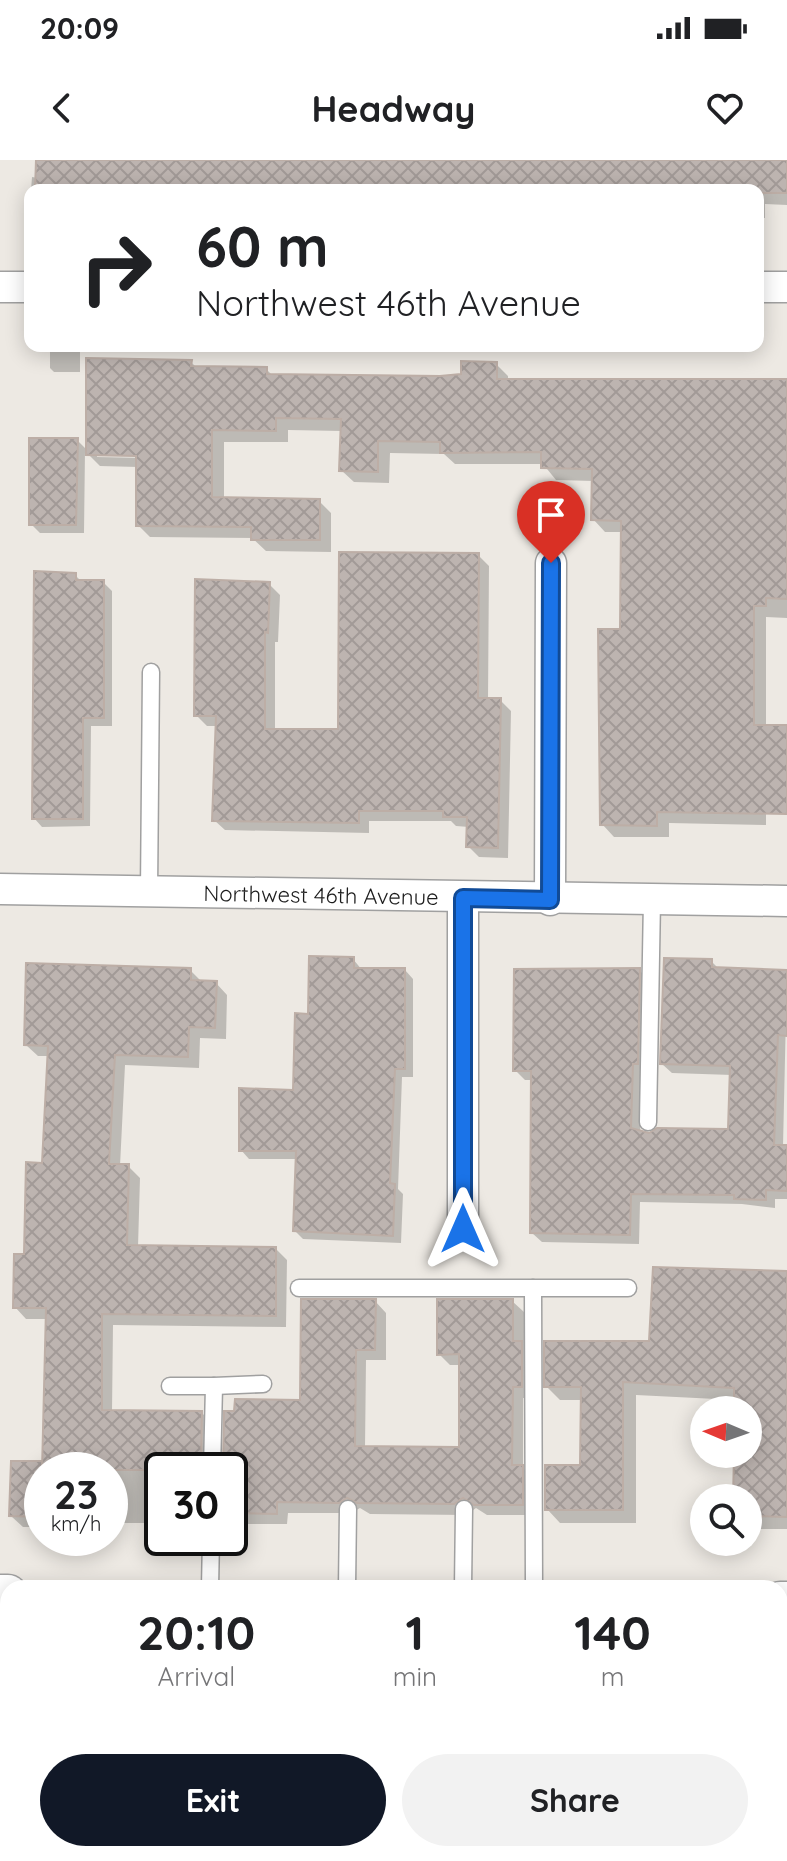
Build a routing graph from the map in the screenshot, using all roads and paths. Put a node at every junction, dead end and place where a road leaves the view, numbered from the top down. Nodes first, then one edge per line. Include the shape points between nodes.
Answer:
1 (0, 287) edge
2 (24, 287) edge
3 (764, 287) edge
4 (787, 287) edge
5 (551, 563) dead end
6 (151, 672) dead end
7 (0, 889) edge
8 (149, 892) junction
9 (463, 898) junction
10 (550, 900) junction
11 (652, 900) junction
12 (787, 901) edge
13 (648, 1122) dead end
14 (463, 1229) dead end
15 (299, 1288) dead end
16 (533, 1288) junction
17 (628, 1288) dead end
18 (263, 1384) dead end
19 (170, 1386) dead end
20 (214, 1386) junction
21 (212, 1452) edge
22 (348, 1509) dead end
23 (464, 1509) dead end
24 (211, 1556) edge
25 (210, 1580) edge
26 (347, 1580) edge
27 (463, 1580) edge
28 (534, 1580) edge

1 - 2 street
3 - 4 street
5 - 10 street
6 - 8 lane
7 - 8 street, Northwest 46th Avenue
8 - 9 street, Northwest 46th Avenue
9 - 10 street, Northwest 46th Avenue
9 - 14 street
10 - 11 street, Northwest 46th Avenue
11 - 12 street, Northwest 46th Avenue
11 - 13 lane
15 - 16 lane
16 - 17 lane
16 - 28 lane
18 - 20 lane
19 - 20 lane
20 - 21 lane
22 - 26 lane
23 - 27 lane
24 - 25 lane

